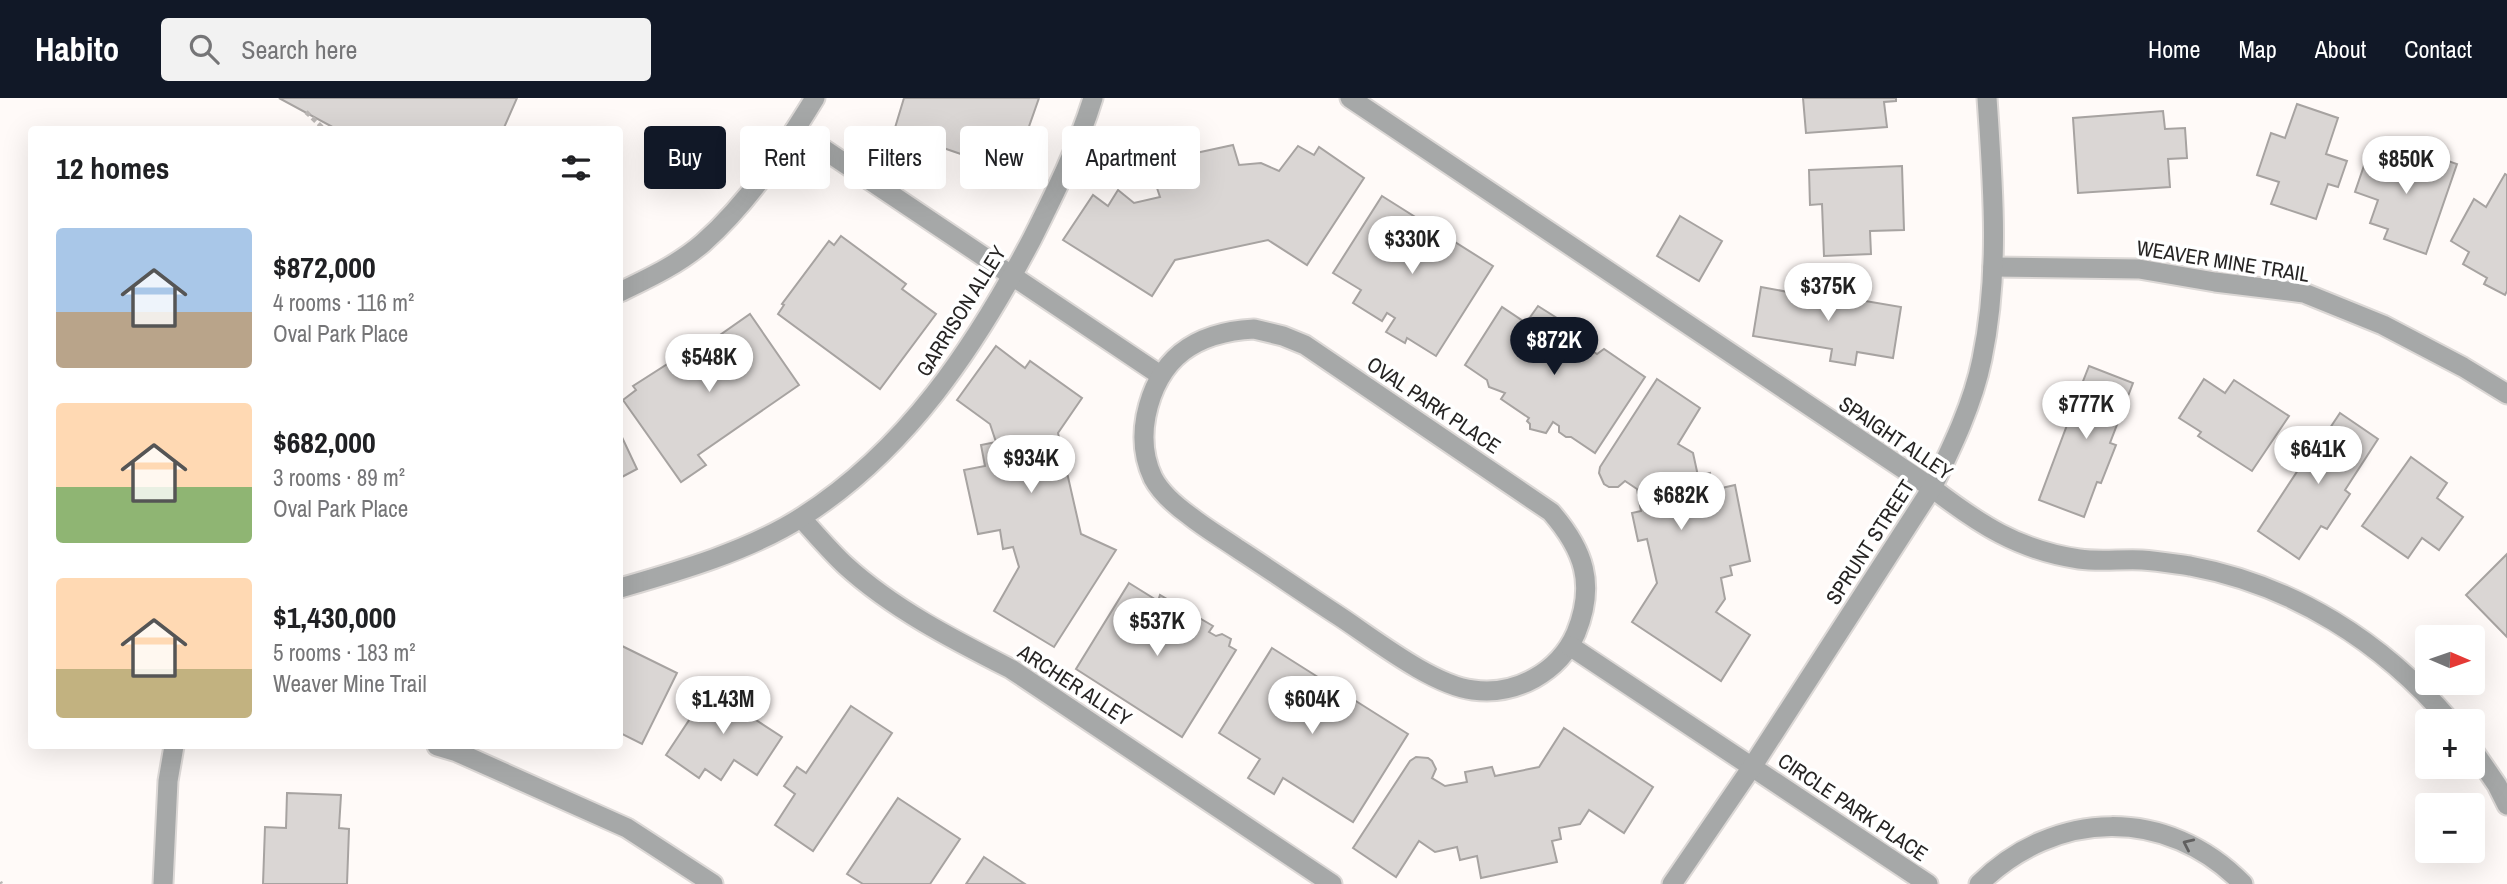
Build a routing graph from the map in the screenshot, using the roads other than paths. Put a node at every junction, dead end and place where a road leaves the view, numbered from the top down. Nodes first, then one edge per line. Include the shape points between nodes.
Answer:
1 (815, 98) edge
2 (1093, 98) edge
3 (1350, 98) edge
4 (1987, 98) edge
5 (798, 126) edge
6 (830, 153) edge
7 (752, 189) edge
8 (1993, 267) junction
9 (1013, 274) junction
10 (623, 291) edge
11 (1160, 375) junction
12 (2507, 394) edge
13 (1932, 488) junction
14 (801, 518) junction
15 (623, 587) edge
16 (1570, 646) junction
17 (2440, 709) edge
18 (173, 749) edge
19 (458, 749) edge
20 (1752, 767) junction
21 (2485, 768) edge
22 (2507, 805) edge
23 (163, 884) edge
24 (713, 884) edge
25 (1332, 884) edge
26 (1672, 884) edge
27 (1928, 884) edge
28 (1979, 884) edge
29 (2242, 884) edge

1 - 5 street
2 - 9 street, GARRISON ALLEY via 1055,193
3 - 13 street, SPAIGHT ALLEY
4 - 8 street, SPRUNT STREET
6 - 9 street
7 - 10 street via 703,243 660,273
8 - 12 street, WEAVER MINE TRAIL via 2139,269 2304,293 2383,325
8 - 13 street, SPRUNT STREET via 1982,362
9 - 11 street
9 - 14 street, GARRISON ALLEY via 968,351 932,400 869,464
11 - 16 street, OVAL PARK PLACE via 1143,429 1145,454 1154,478 1190,517 1288,582 1424,671 1473,690 1523,684 1549,670
11 - 16 street, OVAL PARK PLACE via 1190,346 1229,330 1254,329 1305,345 1551,512 1566,529 1580,552 1586,582 1582,616
13 - 17 street, SPAIGHT ALLEY via 1973,520 2044,552 2192,567 2244,580 2297,601 2388,657
13 - 20 street, SPRUNT STREET
14 - 15 street, GARRISON ALLEY via 722,554
14 - 25 street, ARCHER ALLEY via 845,565 881,594 1011,669
16 - 20 street
18 - 23 street
19 - 24 street via 628,828
20 - 26 street, SPRUNT STREET
20 - 27 street, CIRCLE PARK PLACE
21 - 22 street
29 -> 28 street via 2214,859 2181,840 2133,827 2109,826 2036,842

